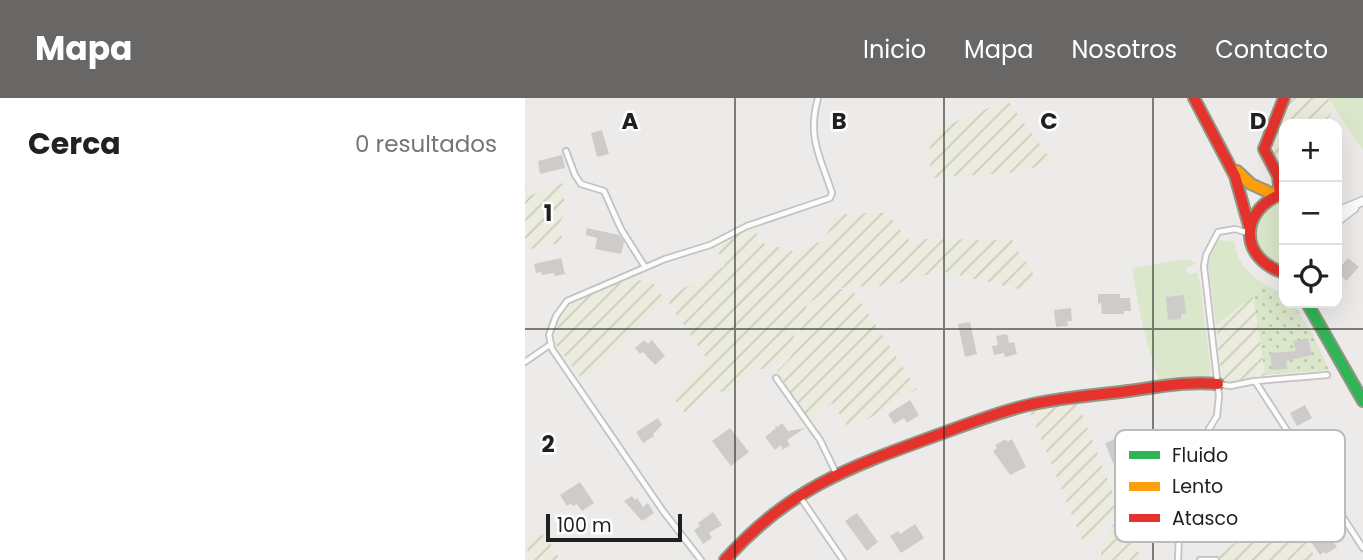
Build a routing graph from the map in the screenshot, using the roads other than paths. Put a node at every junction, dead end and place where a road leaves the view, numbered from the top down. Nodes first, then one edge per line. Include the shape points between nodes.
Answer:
1 (818, 98) edge
2 (1194, 98) edge
3 (1284, 98) edge
4 (566, 151) dead end
5 (1232, 165) junction
6 (1279, 188) edge
7 (1279, 194) edge
8 (1279, 194) edge
9 (1359, 203) edge
10 (1342, 210) edge
11 (1342, 217) edge
12 (1249, 230) junction
13 (645, 267) junction
14 (1279, 272) edge
15 (1312, 308) edge
16 (551, 344) junction
17 (525, 362) edge
18 (1327, 375) dead end
19 (776, 379) dead end
20 (1255, 381) junction
21 (1217, 384) junction
22 (1363, 401) edge
23 (1208, 430) edge
24 (1287, 430) edge
25 (837, 475) junction
26 (799, 495) junction
27 (1345, 520) edge
28 (1179, 542) edge
29 (1363, 548) edge
30 (701, 560) edge
31 (725, 560) edge
32 (843, 560) edge
33 (1178, 560) edge
34 (1200, 560) edge
35 (1216, 560) edge

1 - 13 lane via 813,135 830,198
2 - 5 street
3 - 6 street via 1264,149
4 - 13 lane via 581,184 604,191
5 - 7 street via 1244,180
5 - 12 street
8 - 12 street via 1263,202
9 - 10 street
9 - 11 street
12 - 14 street via 1250,244 1261,262
12 - 21 lane via 1219,232 1205,259
13 - 16 lane via 567,301 556,316 549,335
15 - 22 street
16 - 17 lane
16 - 30 lane
18 - 20 lane
19 - 25 lane via 820,440
20 - 21 lane
20 - 24 lane
21 - 23 lane via 1217,416
21 - 25 street via 1030,404
25 - 26 street
26 - 31 street via 772,511
26 - 32 lane
27 - 29 lane
28 - 33 lane
34 - 35 lane

